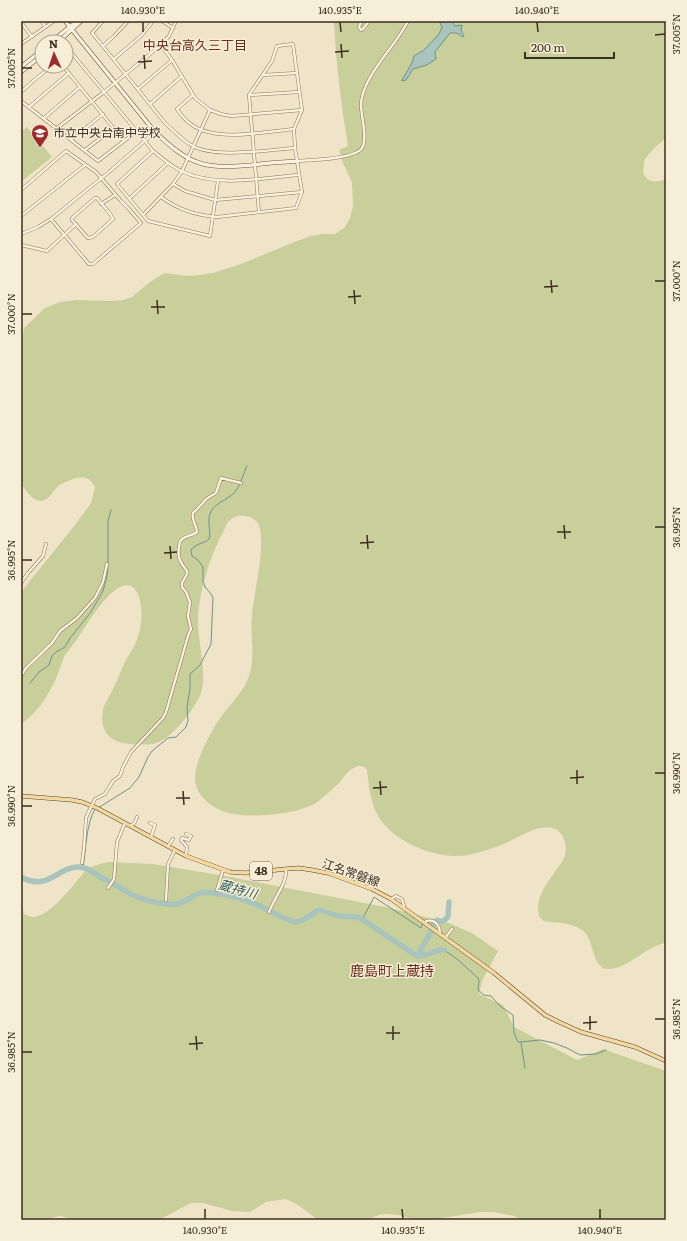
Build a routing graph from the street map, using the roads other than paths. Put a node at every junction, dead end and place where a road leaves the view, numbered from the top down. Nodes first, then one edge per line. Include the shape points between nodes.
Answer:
1 (41, 21) edge
2 (54, 21) edge
3 (65, 21) edge
4 (77, 21) edge
5 (81, 21) edge
6 (103, 21) edge
7 (128, 21) edge
8 (153, 21) edge
9 (162, 21) edge
10 (176, 21) edge
11 (369, 21) edge
12 (403, 21) edge
13 (361, 22) dead end
14 (408, 22) edge
15 (21, 24) edge
16 (46, 27) junction
17 (173, 28) junction
18 (70, 29) junction
19 (63, 34) edge
20 (65, 34) edge
21 (32, 37) junction
22 (21, 44) edge
23 (161, 45) junction
24 (103, 46) junction
25 (34, 56) edge
26 (74, 56) edge
27 (114, 59) junction
28 (172, 60) junction
29 (34, 61) edge
30 (21, 67) edge
31 (21, 72) edge
32 (297, 73) junction
33 (42, 74) edge
34 (68, 74) edge
35 (70, 74) edge
36 (126, 74) junction
37 (263, 75) junction
38 (182, 76) junction
39 (115, 82) junction
40 (80, 87) junction
41 (138, 89) junction
42 (21, 92) edge
43 (104, 92) junction
44 (299, 92) junction
45 (193, 95) junction
46 (249, 95) junction
47 (21, 101) edge
48 (92, 101) junction
49 (150, 104) junction
50 (29, 107) junction
51 (210, 110) junction
52 (302, 110) junction
53 (103, 114) junction
54 (250, 114) junction
55 (44, 118) junction
56 (57, 128) junction
57 (114, 128) junction
58 (201, 129) junction
59 (294, 129) junction
60 (137, 131) junction
61 (155, 132) junction
62 (252, 134) junction
63 (72, 139) junction
64 (124, 141) junction
65 (145, 142) junction
66 (193, 146) junction
67 (295, 148) junction
68 (85, 150) junction
69 (153, 151) junction
70 (253, 151) junction
71 (187, 157) junction
72 (298, 161) junction
73 (168, 163) junction
74 (254, 164) junction
75 (85, 165) junction
76 (182, 171) junction
77 (299, 175) junction
78 (101, 178) junction
79 (256, 179) junction
80 (218, 181) junction
81 (173, 184) junction
82 (21, 190) edge
83 (302, 192) junction
84 (115, 195) junction
85 (257, 195) junction
86 (161, 197) junction
87 (130, 198) junction
88 (215, 200) junction
89 (101, 204) junction
90 (258, 212) junction
91 (143, 215) junction
92 (21, 216) edge
93 (212, 217) junction
94 (51, 219) junction
95 (76, 224) junction
96 (21, 234) edge
97 (65, 235) junction
98 (21, 245) edge
99 (241, 483) dead end
100 (46, 544) dead end
101 (107, 564) dead end
102 (21, 583) edge
103 (21, 676) edge
104 (21, 796) edge
105 (92, 806) junction
106 (137, 817) dead end
107 (125, 823) junction
108 (150, 823) dead end
109 (131, 826) junction
110 (186, 834) dead end
111 (151, 838) junction
112 (173, 839) dead end
113 (168, 846) junction
114 (175, 850) junction
115 (186, 856) junction
116 (82, 863) dead end
117 (223, 869) junction
118 (286, 869) junction
119 (363, 878) dead end
120 (372, 879) dead end
121 (361, 885) junction
122 (108, 888) dead end
123 (370, 888) junction
124 (217, 890) dead end
125 (390, 899) junction
126 (166, 900) dead end
127 (403, 908) junction
128 (269, 912) dead end
129 (424, 922) junction
130 (452, 929) dead end
131 (440, 934) junction
132 (445, 938) junction
133 (666, 1061) edge

1 - 16 street
2 - 16 street
3 - 18 street
4 - 18 street
5 - 18 street
6 - 24 street via 92,33
7 - 24 street
8 - 27 street via 142,35
9 - 17 street
10 - 17 street
11 - 13 street via 361,30
12 - 14 street
14 - 72 street via 366,86 361,105 364,140 362,148 356,154
15 - 21 street
16 - 21 street
17 - 23 street
18 - 19 street
18 - 20 street
18 - 39 street
21 - 22 street
23 - 28 street
23 - 36 street
24 - 27 street
25 - 30 street
26 - 43 street
27 - 36 street
28 - 38 street
28 - 41 street
29 - 31 street
32 - 37 street
32 - 37 street via 293,44 277,46 272,61
32 - 44 street
33 - 42 street
34 - 50 street
35 - 40 street
36 - 39 street
36 - 41 street
37 - 46 street
38 - 45 street
38 - 49 street
39 - 43 street
39 - 61 street
40 - 48 street
40 - 55 street
41 - 49 street
43 - 48 street
43 - 60 street
44 - 46 street
44 - 52 street
45 - 51 street
45 - 58 street via 177,109 192,125
46 - 54 street
47 - 50 street
48 - 53 street
48 - 56 street
49 - 66 street via 176,134
50 - 55 street
51 - 54 street via 231,116
51 - 58 street
52 - 54 street
52 - 59 street
53 - 57 street
53 - 63 street
54 - 62 street
55 - 56 street
56 - 63 street
57 - 64 street
57 - 68 street
58 - 62 street via 221,135
58 - 66 street
59 - 62 street
59 - 67 street
60 - 64 street
60 - 65 street
61 - 65 street
61 - 71 street
62 - 70 street
63 - 68 street
64 - 68 street via 98,161
65 - 69 street
65 - 78 street
66 - 70 street via 226,153
66 - 71 street
67 - 70 street
67 - 72 street
69 - 73 street
69 - 87 street via 117,184
70 - 74 street
71 - 74 street via 215,166
71 - 76 street
72 - 74 street
72 - 77 street
73 - 76 street
73 - 87 street
74 - 79 street
75 - 78 street
75 - 82 street via 66,151
75 - 92 street
76 - 80 street via 202,179
76 - 81 street
77 - 79 street
77 - 83 street
78 - 84 street
78 - 94 street
79 - 80 street
79 - 85 street
80 - 88 street
81 - 86 street
81 - 88 street via 185,192
83 - 85 street
83 - 90 street via 296,208
84 - 89 street
84 - 97 street via 141,223 93,264 89,264
85 - 88 street
85 - 90 street
86 - 91 street
86 - 93 street via 179,209
87 - 91 street
88 - 93 street
89 - 95 street via 97,198 92,200 73,216 72,220
89 - 95 street via 113,220 93,237 88,238
90 - 93 street
91 - 93 street via 148,221 210,236
94 - 96 street
94 - 97 street
95 - 97 street
97 - 98 street via 47,251
99 - 105 street via 221,478 216,492 193,513 197,532 182,539 178,552 186,571 182,587 190,602 188,616 191,629 166,712 131,752 120,776
100 - 102 street via 43,556
101 - 103 street via 101,586 92,602 60,631
104 - 105 main road, 江名常磐線 / 48 via 72,800
105 - 107 main road, 江名常磐線 / 48
105 - 116 street via 86,818
106 - 109 street
107 - 109 main road, 江名常磐線 / 48
107 - 122 street via 117,842 114,879
108 - 111 street via 156,825
109 - 111 main road, 江名常磐線 / 48
110 - 115 street via 191,836 189,840 181,840 187,847
111 - 113 main road, 江名常磐線 / 48
112 - 113 street
113 - 114 main road, 江名常磐線 / 48
114 - 115 main road, 江名常磐線 / 48
114 - 126 street via 168,864
115 - 117 main road, 江名常磐線 / 48
117 - 118 main road, 江名常磐線 / 48 via 245,873
117 - 124 street
118 - 121 main road, 江名常磐線 / 48 via 298,868 328,873
118 - 128 street via 282,885
119 - 121 street
120 - 123 street
121 - 123 main road, 江名常磐線 / 48
123 - 125 main road, 江名常磐線 / 48
125 - 127 main road, 江名常磐線 / 48
125 - 127 street via 396,896 402,899
127 - 129 main road, 江名常磐線 / 48
129 - 131 main road, 江名常磐線 / 48
129 - 131 street via 435,922
130 - 132 street
131 - 132 main road, 江名常磐線 / 48
132 - 133 main road, 江名常磐線 / 48 via 552,1019 580,1032 636,1047

